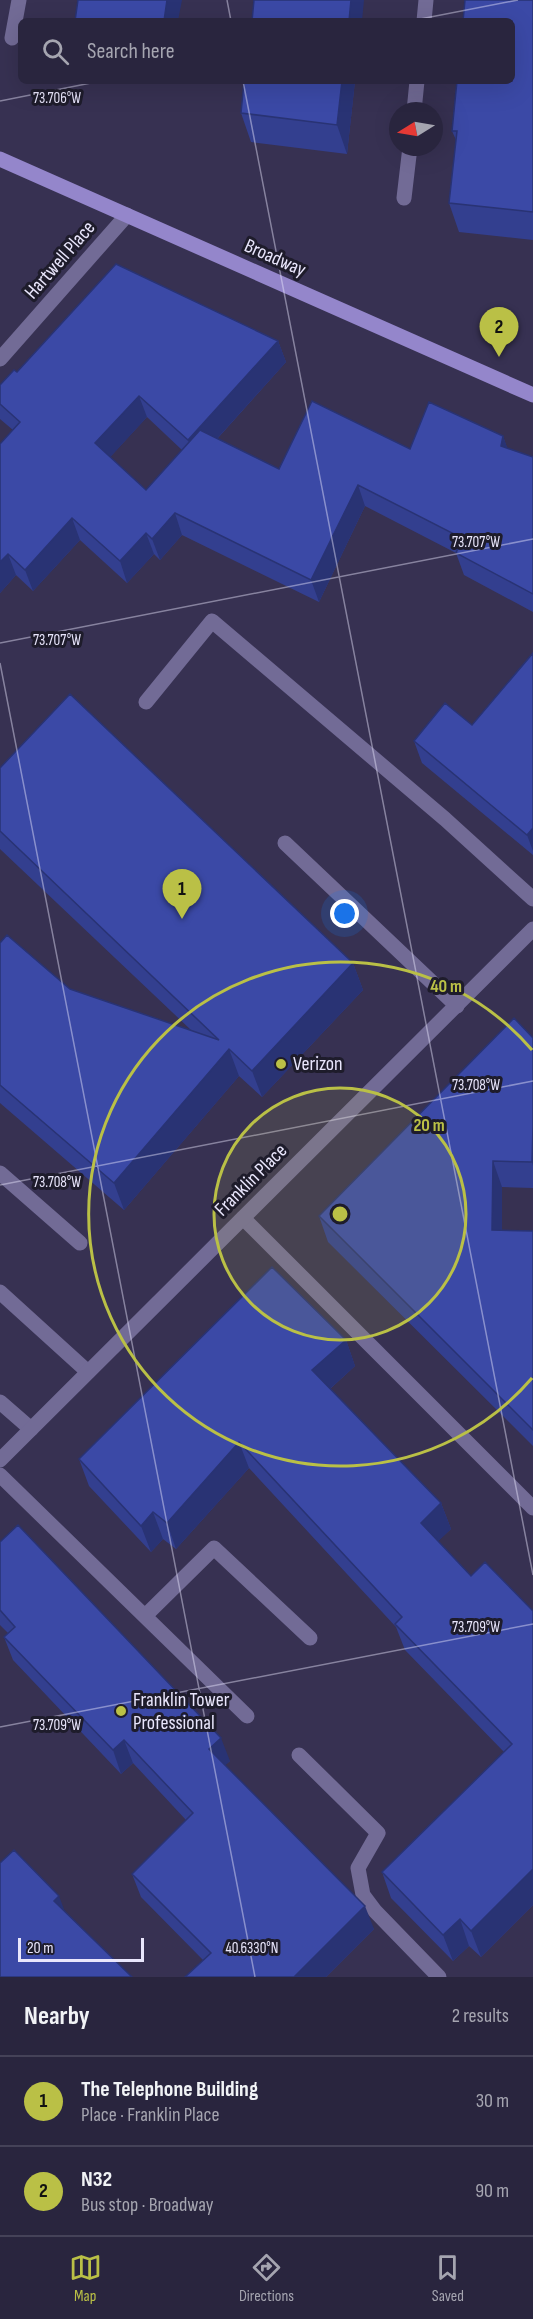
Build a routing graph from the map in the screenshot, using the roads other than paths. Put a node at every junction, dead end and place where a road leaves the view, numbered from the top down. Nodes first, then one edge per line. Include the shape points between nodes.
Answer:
1 (19, 0) edge
2 (426, 0) edge
3 (424, 18) edge
4 (12, 38) dead end
5 (417, 84) edge
6 (415, 102) edge
7 (409, 156) edge
8 (0, 159) edge
9 (404, 198) dead end
10 (127, 215) junction
11 (0, 359) edge
12 (533, 395) edge
13 (146, 702) dead end
14 (285, 843) dead end
15 (533, 899) edge
16 (533, 929) edge
17 (457, 1006) junction
18 (0, 1173) edge
19 (243, 1218) junction
20 (80, 1243) dead end
21 (0, 1292) edge
22 (88, 1372) junction
23 (0, 1402) edge
24 (31, 1429) junction
25 (0, 1460) edge
26 (0, 1474) edge
27 (533, 1508) edge
28 (145, 1616) junction
29 (310, 1638) dead end
30 (247, 1716) dead end
31 (299, 1755) dead end
32 (439, 1977) edge

1 - 4 street
2 - 3 street
5 - 6 street
7 - 9 street
8 - 10 main road, Broadway
10 - 11 street, Hartwell Place
10 - 12 main road, Broadway
13 - 15 street via 212,621
14 - 17 street
16 - 17 street, Franklin Place
17 - 19 street, Franklin Place
18 - 20 street
19 - 22 street, Franklin Place
19 - 27 street
21 - 22 street
22 - 24 street, Franklin Place
23 - 24 street
24 - 25 street, Franklin Place
26 - 28 street
28 - 29 street via 214,1548
28 - 30 street
31 - 32 street via 378,1833 358,1868 363,1895

